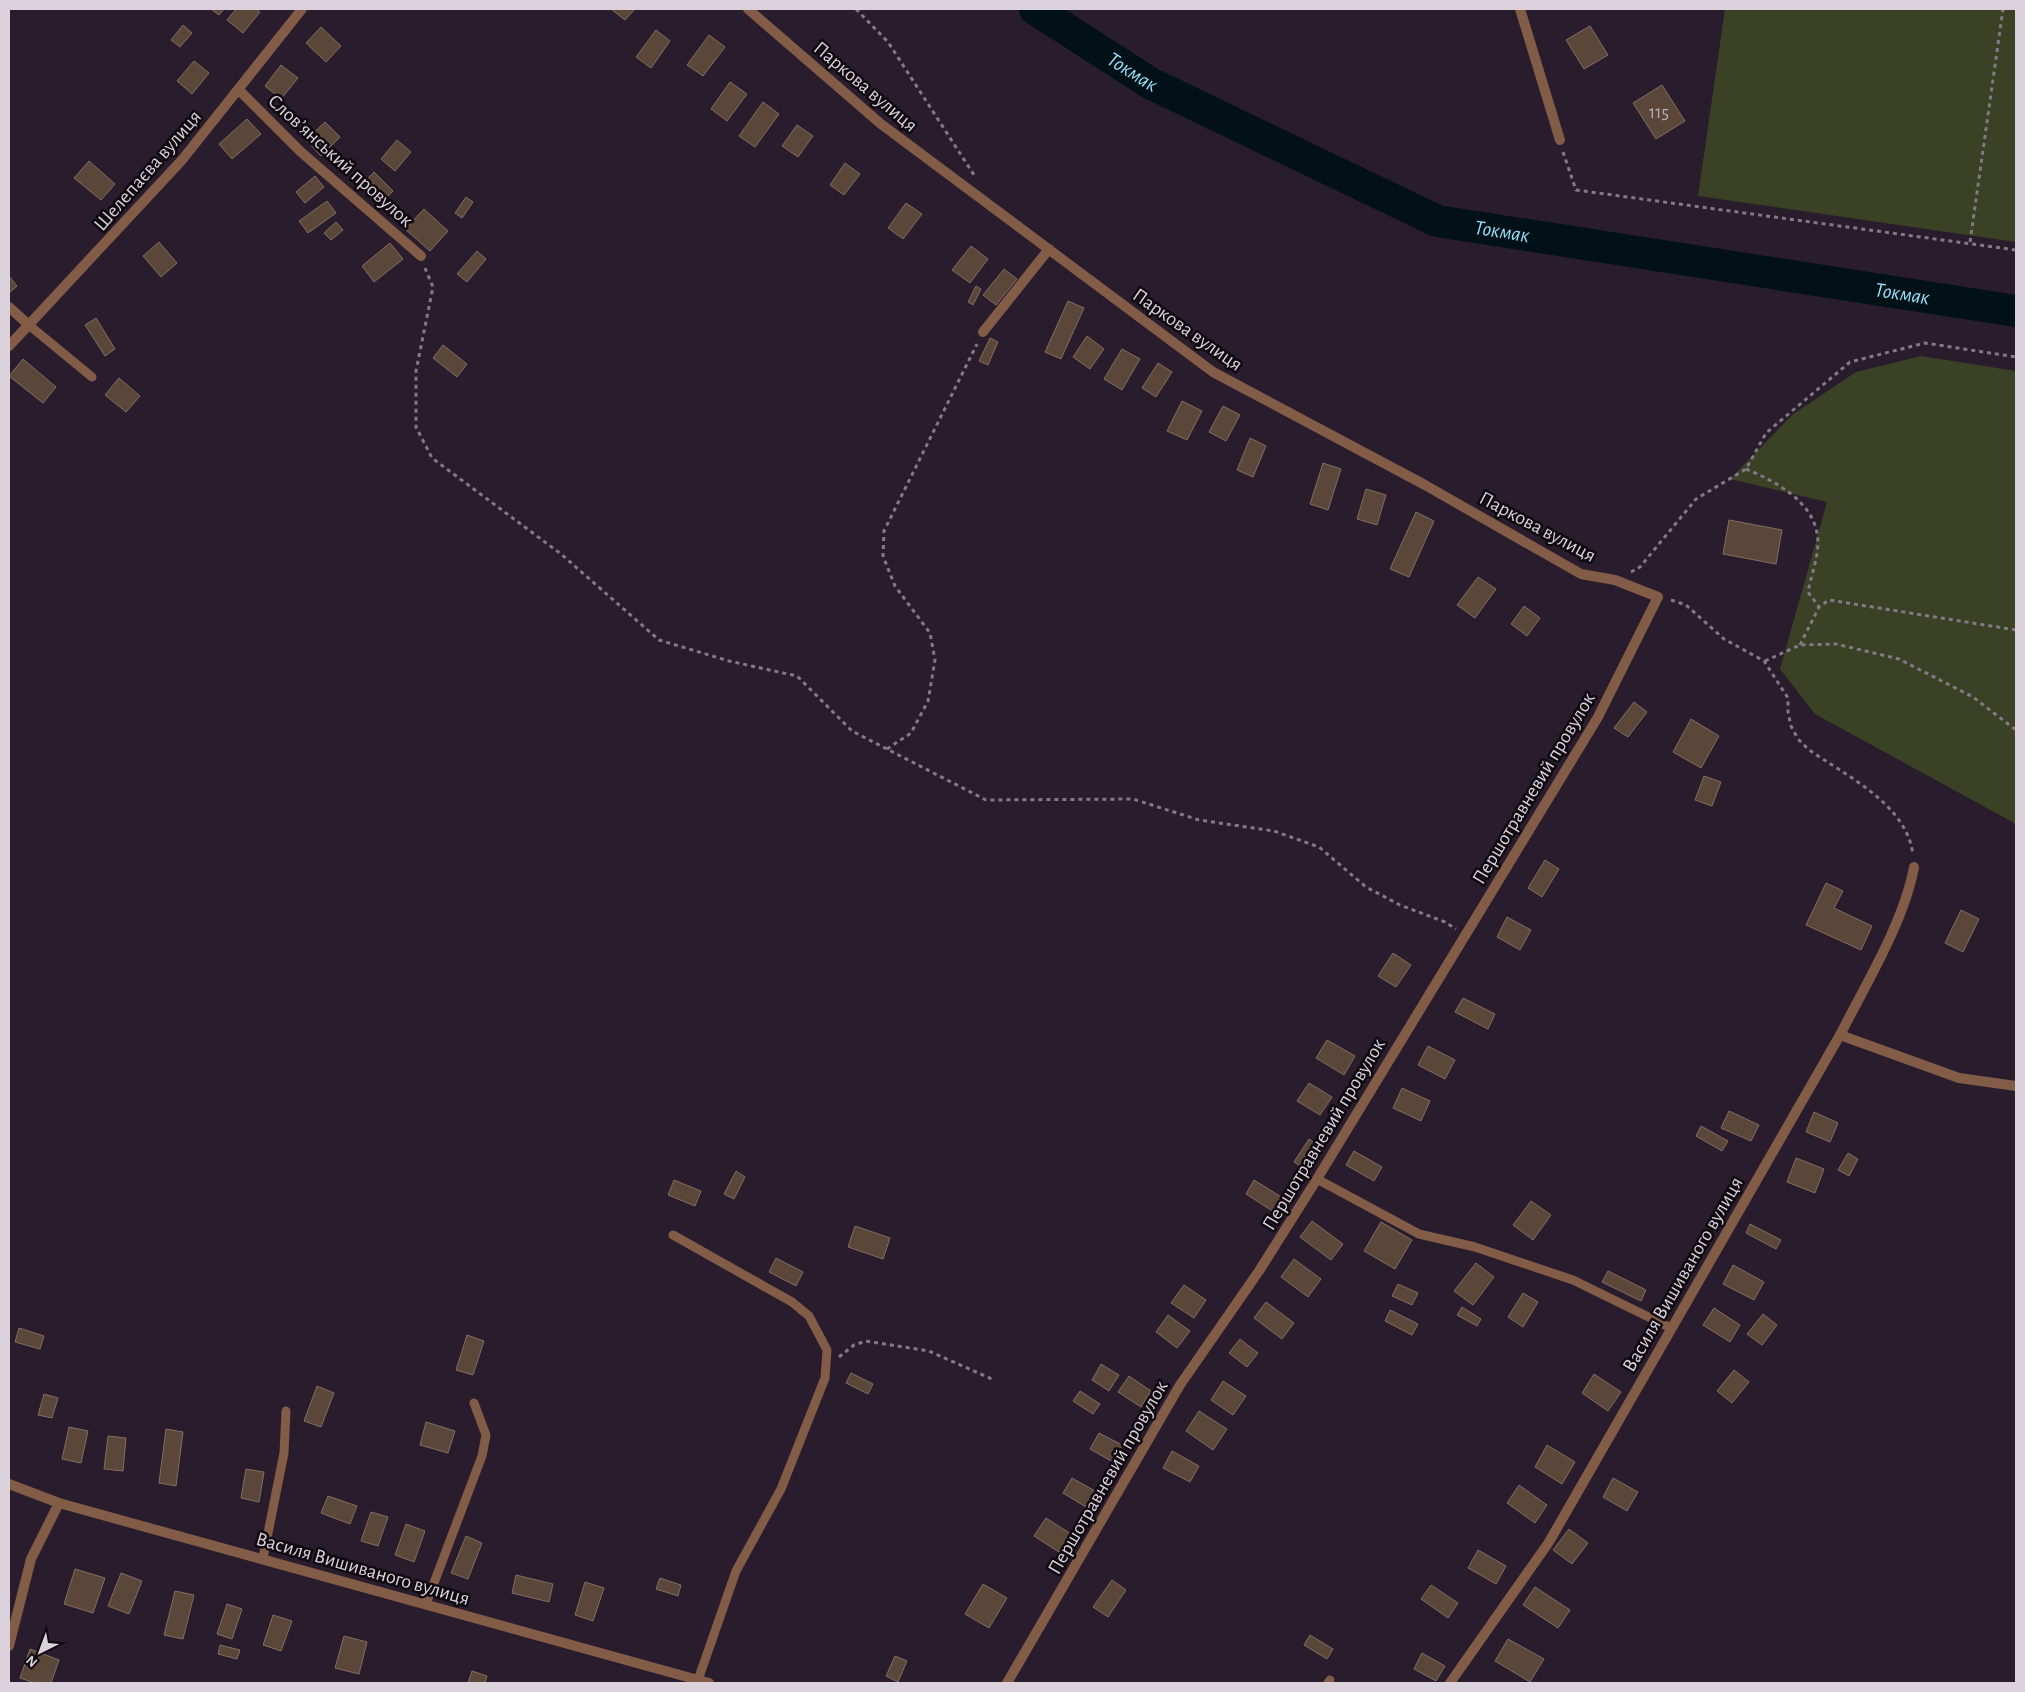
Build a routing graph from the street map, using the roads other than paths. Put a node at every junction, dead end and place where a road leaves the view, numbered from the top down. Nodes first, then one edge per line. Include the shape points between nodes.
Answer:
1 (302, 9) edge
2 (748, 9) edge
3 (1520, 9) edge
4 (239, 90) junction
5 (1560, 140) road end
6 (1049, 249) junction
7 (421, 256) road end
8 (9, 307) edge
9 (30, 326) junction
10 (983, 332) road end
11 (9, 346) edge
12 (92, 377) dead end
13 (1658, 597) joint
14 (1914, 867) road end
15 (1840, 1035) junction
16 (2016, 1086) edge
17 (1317, 1178) junction
18 (673, 1235) dead end
19 (1671, 1328) junction
20 (474, 1403) dead end
21 (286, 1411) dead end
22 (9, 1484) edge
23 (59, 1503) junction
24 (263, 1558) junction
25 (426, 1604) junction
26 (9, 1646) edge
27 (698, 1680) junction
28 (709, 1683) edge
29 (1006, 1683) edge
30 (1450, 1683) edge

1 - 4 street, Шелепаєва вулиця
2 - 6 street, Паркова вулиця via 881,124
3 - 5 street
4 - 7 street, Слов’янський провулок via 302,152
4 - 9 street, Шелепаєва вулиця via 182,160
6 - 10 street
6 - 13 street, Паркова вулиця via 1213,372 1425,485 1581,574 1616,580
8 - 9 street
9 - 11 street, Шелепаєва вулиця
9 - 12 lane
13 - 17 street, Першотравневий провулок via 1598,717
14 - 15 street, Василя Вишиваного вулиця via 1910,890
15 - 16 street via 1959,1078
15 - 19 street, Василя Вишиваного вулиця
17 - 19 lane via 1419,1234 1475,1247 1573,1280
17 - 29 street, Першотравневий провулок via 1259,1271 1180,1385
18 - 27 lane via 792,1302 810,1316 827,1350 825,1378 781,1489 736,1571
19 - 30 street, Василя Вишиваного вулиця via 1549,1542
20 - 25 lane via 486,1435 482,1456
21 - 24 lane via 284,1453
22 - 23 street, Василя Вишиваного вулиця
23 - 24 street, Василя Вишиваного вулиця
23 - 26 street via 31,1560
24 - 25 street, Василя Вишиваного вулиця
25 - 27 street, Василя Вишиваного вулиця
27 - 28 street, Василя Вишиваного вулиця

